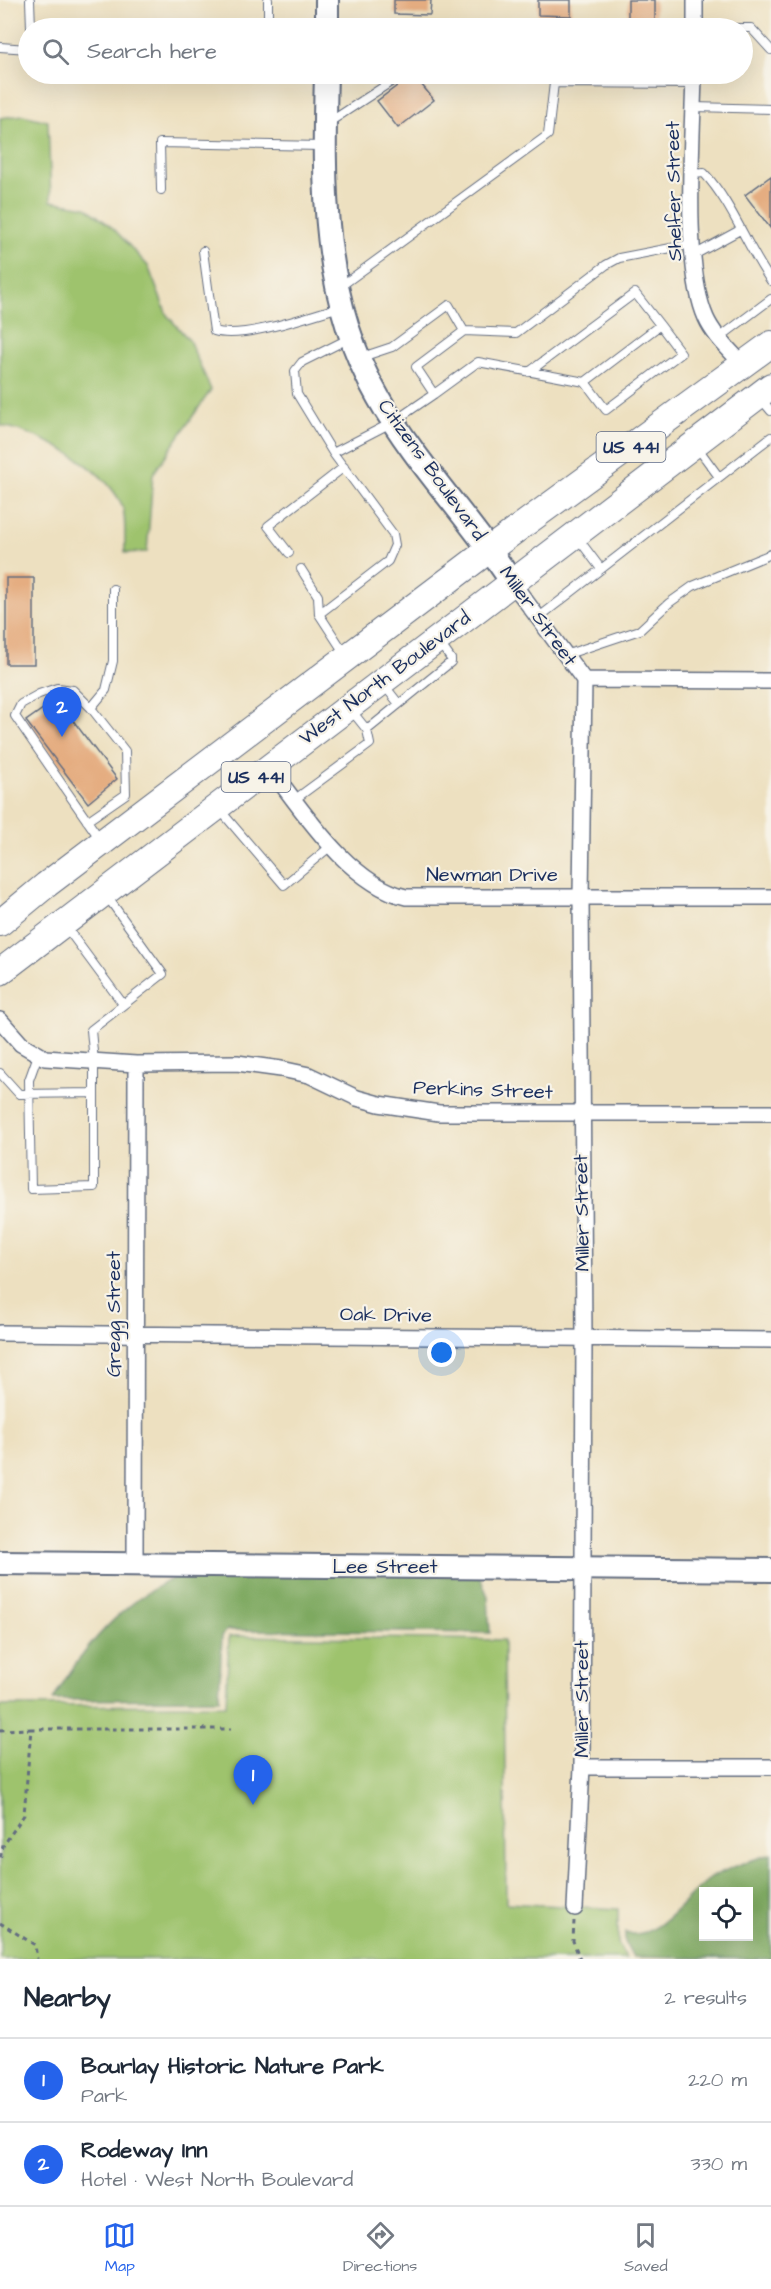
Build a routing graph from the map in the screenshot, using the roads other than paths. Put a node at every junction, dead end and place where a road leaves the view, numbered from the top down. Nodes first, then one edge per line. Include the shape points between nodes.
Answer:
1 (30, 0) edge
2 (268, 0) edge
3 (327, 0) edge
4 (695, 0) edge
5 (31, 18) edge
6 (268, 18) edge
7 (327, 18) edge
8 (695, 18) edge
9 (753, 30) edge
10 (0, 47) edge
11 (18, 48) edge
12 (771, 50) edge
13 (326, 84) edge
14 (390, 84) edge
15 (554, 84) edge
16 (694, 84) edge
17 (694, 107) junction
18 (771, 109) edge
19 (324, 136) junction
20 (693, 174) junction
21 (161, 190) dead end
22 (740, 230) junction
23 (693, 250) junction
24 (203, 251) dead end
25 (771, 281) edge
26 (339, 298) junction
27 (771, 299) edge
28 (660, 325) junction
29 (464, 331) junction
30 (719, 338) junction
31 (771, 344) edge
32 (354, 348) junction
33 (743, 365) junction
34 (529, 372) junction
35 (585, 382) junction
36 (434, 394) junction
37 (767, 398) edge
38 (393, 422) junction
39 (771, 436) edge
40 (695, 443) junction
41 (333, 453) junction
42 (344, 467) junction
43 (719, 477) junction
44 (574, 534) junction
45 (490, 549) junction
46 (289, 553) dead end
47 (771, 554) edge
48 (301, 569) dead end
49 (601, 569) junction
50 (511, 581) junction
51 (113, 589) dead end
52 (319, 614) junction
53 (537, 619) junction
54 (436, 639) junction
55 (565, 655) junction
56 (347, 657) junction
57 (584, 680) junction
58 (381, 681) junction
59 (771, 681) edge
60 (399, 704) junction
61 (349, 706) junction
62 (91, 708) junction
63 (367, 730) junction
64 (269, 767) junction
65 (294, 800) junction
66 (131, 806) junction
67 (217, 806) junction
68 (87, 821) junction
69 (103, 842) junction
70 (332, 845) junction
71 (104, 892) junction
72 (581, 896) junction
73 (771, 897) edge
74 (4, 917) edge
75 (64, 923) junction
76 (0, 972) edge
77 (123, 1004) junction
78 (0, 1020) edge
79 (38, 1055) junction
80 (94, 1062) junction
81 (136, 1064) junction
82 (0, 1073) edge
83 (94, 1093) junction
84 (29, 1094) junction
85 (580, 1113) junction
86 (771, 1113) edge
87 (0, 1333) edge
88 (134, 1334) junction
89 (584, 1339) junction
90 (771, 1340) edge
91 (0, 1563) edge
92 (135, 1564) junction
93 (583, 1569) junction
94 (771, 1570) edge
95 (582, 1767) junction
96 (771, 1767) edge
97 (575, 1908) road end

1 - 5 lane
2 - 6 lane
3 - 7 street
4 - 8 street
9 - 12 lane
10 - 11 lane
13 - 19 street, Citizens Boulevard
14 - 19 lane
15 - 26 lane via 548,135
16 - 17 street, Shelfer Street
17 - 18 lane
17 - 20 street, Shelfer Street
19 - 21 lane via 160,143
19 - 26 street, Citizens Boulevard via 325,201
20 - 22 lane via 704,173 715,185
20 - 23 street, Shelfer Street
22 - 23 lane
22 - 25 lane
23 - 29 lane via 612,261 516,333
23 - 30 street, Shelfer Street via 705,315
24 - 26 lane via 214,331 222,334 268,328
26 - 32 street, Citizens Boulevard
27 - 30 lane
28 - 34 lane via 635,293
28 - 35 lane
28 - 35 lane via 681,353 606,410
29 - 32 lane via 449,305 392,347
29 - 36 lane via 416,367
30 - 33 street, Shelfer Street
31 - 33 main road, West North Boulevard / US 441
32 - 38 street, Citizens Boulevard
32 - 41 lane via 302,362 295,371 297,394
33 - 45 main road, West North Boulevard / US 441
34 - 35 lane
34 - 36 lane via 478,363
36 - 38 lane
37 - 40 main road, West North Boulevard / US 441
38 - 41 lane
38 - 45 street, Citizens Boulevard
39 - 43 lane
40 - 43 lane
40 - 44 main road, West North Boulevard / US 441
41 - 42 lane
42 - 46 lane via 268,526
42 - 52 lane via 393,534 395,545 388,561
43 - 49 lane
44 - 49 lane
44 - 50 main road, West North Boulevard / US 441
45 - 50 street, Miller Street
45 - 56 main road, West North Boulevard / US 441
47 - 55 lane via 693,586 640,630
48 - 52 lane via 318,596
49 - 53 lane
50 - 53 street, Miller Street
50 - 54 main road, West North Boulevard / US 441
51 - 62 lane via 113,662 106,690
52 - 56 lane
53 - 55 street, Miller Street
54 - 58 main road, West North Boulevard / US 441
54 - 60 lane via 451,662
55 - 57 street, Miller Street
56 - 66 main road, West North Boulevard / US 441
57 - 59 street
57 - 72 street, Miller Street
58 - 60 lane
58 - 61 main road, West North Boulevard / US 441
60 - 63 lane
61 - 63 lane
61 - 64 main road, West North Boulevard / US 441
62 - 66 lane via 124,751
62 - 68 lane via 73,690 57,688 21,704 15,716
63 - 65 lane via 370,744
64 - 65 street, Newman Drive
64 - 67 main road, West North Boulevard / US 441
65 - 70 street, Newman Drive
66 - 68 lane
66 - 69 main road, West North Boulevard / US 441
67 - 70 lane via 284,885
67 - 71 main road, West North Boulevard / US 441
68 - 69 lane
69 - 74 main road, West North Boulevard / US 441
70 - 72 street, Newman Drive via 380,887 406,897
71 - 75 main road, West North Boulevard / US 441
71 - 77 lane via 163,974
72 - 73 street, Newman Drive
72 - 85 street, Miller Street
75 - 76 main road, West North Boulevard / US 441
75 - 77 lane
77 - 80 lane via 91,1030
78 - 79 street, Perkins Street via 21,1044
79 - 80 street, Perkins Street
79 - 84 lane via 29,1080
80 - 81 street, Perkins Street
80 - 83 lane
81 - 85 street, Perkins Street via 237,1063 281,1069 309,1075 357,1098 411,1110
81 - 88 street, Gregg Street
82 - 84 lane via 15,1092
83 - 84 lane
83 - 84 lane via 94,1187 31,1189
85 - 86 street, Perkins Street
85 - 89 street, Miller Street
87 - 88 street, Oak Drive
88 - 89 street, Oak Drive
88 - 92 street, Gregg Street
89 - 90 street, Oak Drive
89 - 93 street, Miller Street
91 - 92 street, Lee Street
92 - 93 street, Lee Street
93 - 94 street, Lee Street
93 - 95 street, Miller Street
95 - 96 street
95 - 97 street, Miller Street

